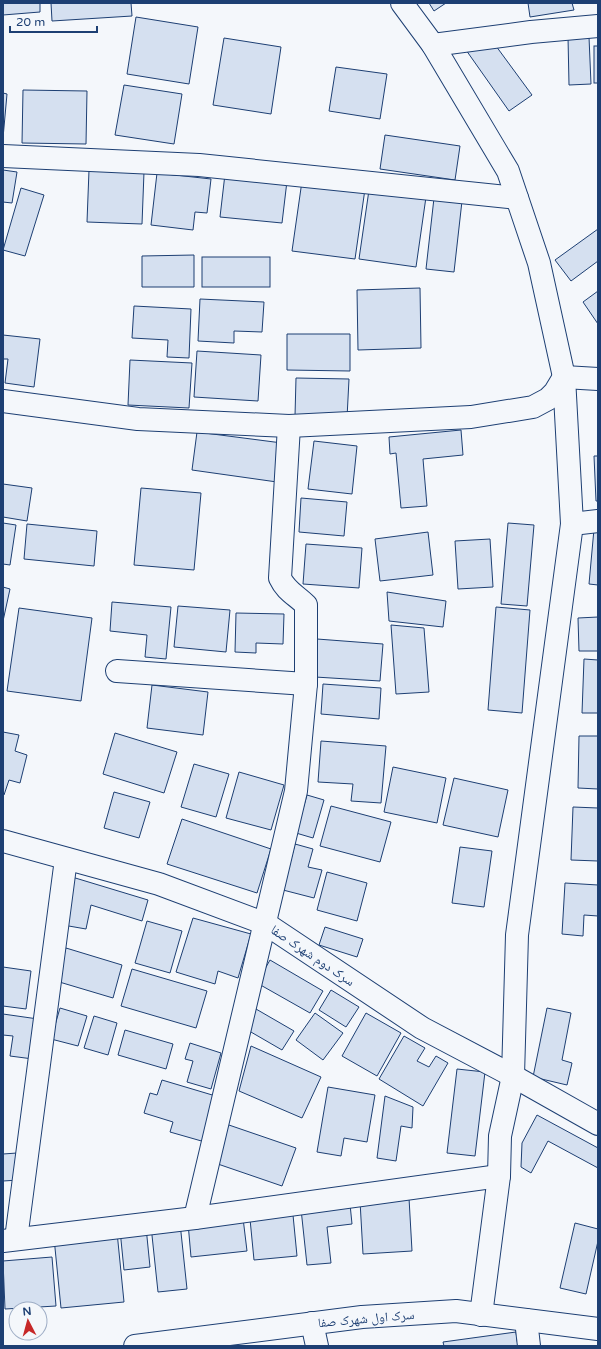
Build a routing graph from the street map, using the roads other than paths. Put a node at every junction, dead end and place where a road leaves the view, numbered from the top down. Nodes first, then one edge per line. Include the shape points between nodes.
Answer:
1 (402, 3) edge
2 (598, 26) edge
3 (433, 45) junction
4 (3, 156) edge
5 (517, 198) junction
6 (564, 377) junction
7 (598, 379) edge
8 (3, 401) edge
9 (289, 426) junction
10 (598, 521) edge
11 (572, 524) junction
12 (117, 672) dead end
13 (306, 684) junction
14 (3, 841) edge
15 (66, 859) junction
16 (266, 924) junction
17 (513, 1076) junction
18 (598, 1124) edge
19 (499, 1176) junction
20 (195, 1218) junction
21 (10, 1240) edge
22 (481, 1314) junction
23 (526, 1320) junction
24 (312, 1323) junction
25 (598, 1329) edge
26 (135, 1346) edge
27 (317, 1346) edge
28 (529, 1346) edge

1 - 3 street
2 - 3 street
3 - 5 street via 508,170
4 - 5 street via 199,165
5 - 6 street via 539,263
6 - 7 street
6 - 9 street via 548,399 533,407 471,417
6 - 11 street
8 - 9 street via 138,419
9 - 13 street via 280,578 285,588 306,605
10 - 11 street
11 - 17 street via 517,935
12 - 13 street
13 - 16 street via 296,791
14 - 15 street, سرک دوم شهرک صفا
15 - 16 street, سرک دوم شهرک صفا via 159,884
15 - 21 street
16 - 17 street, سرک دوم شهرک صفا via 422,1028
16 - 20 street
17 - 18 street, سرک دوم شهرک صفا
17 - 19 street via 500,1136
19 - 20 street
19 - 22 street
20 - 21 street
22 - 23 street, سرک اول شهرک صفا
22 - 24 street, سرک اول شهرک صفا via 456,1311
23 - 25 street, سرک اول شهرک صفا
23 - 28 street
24 - 26 street, سرک اول شهرک صفا
24 - 27 street

